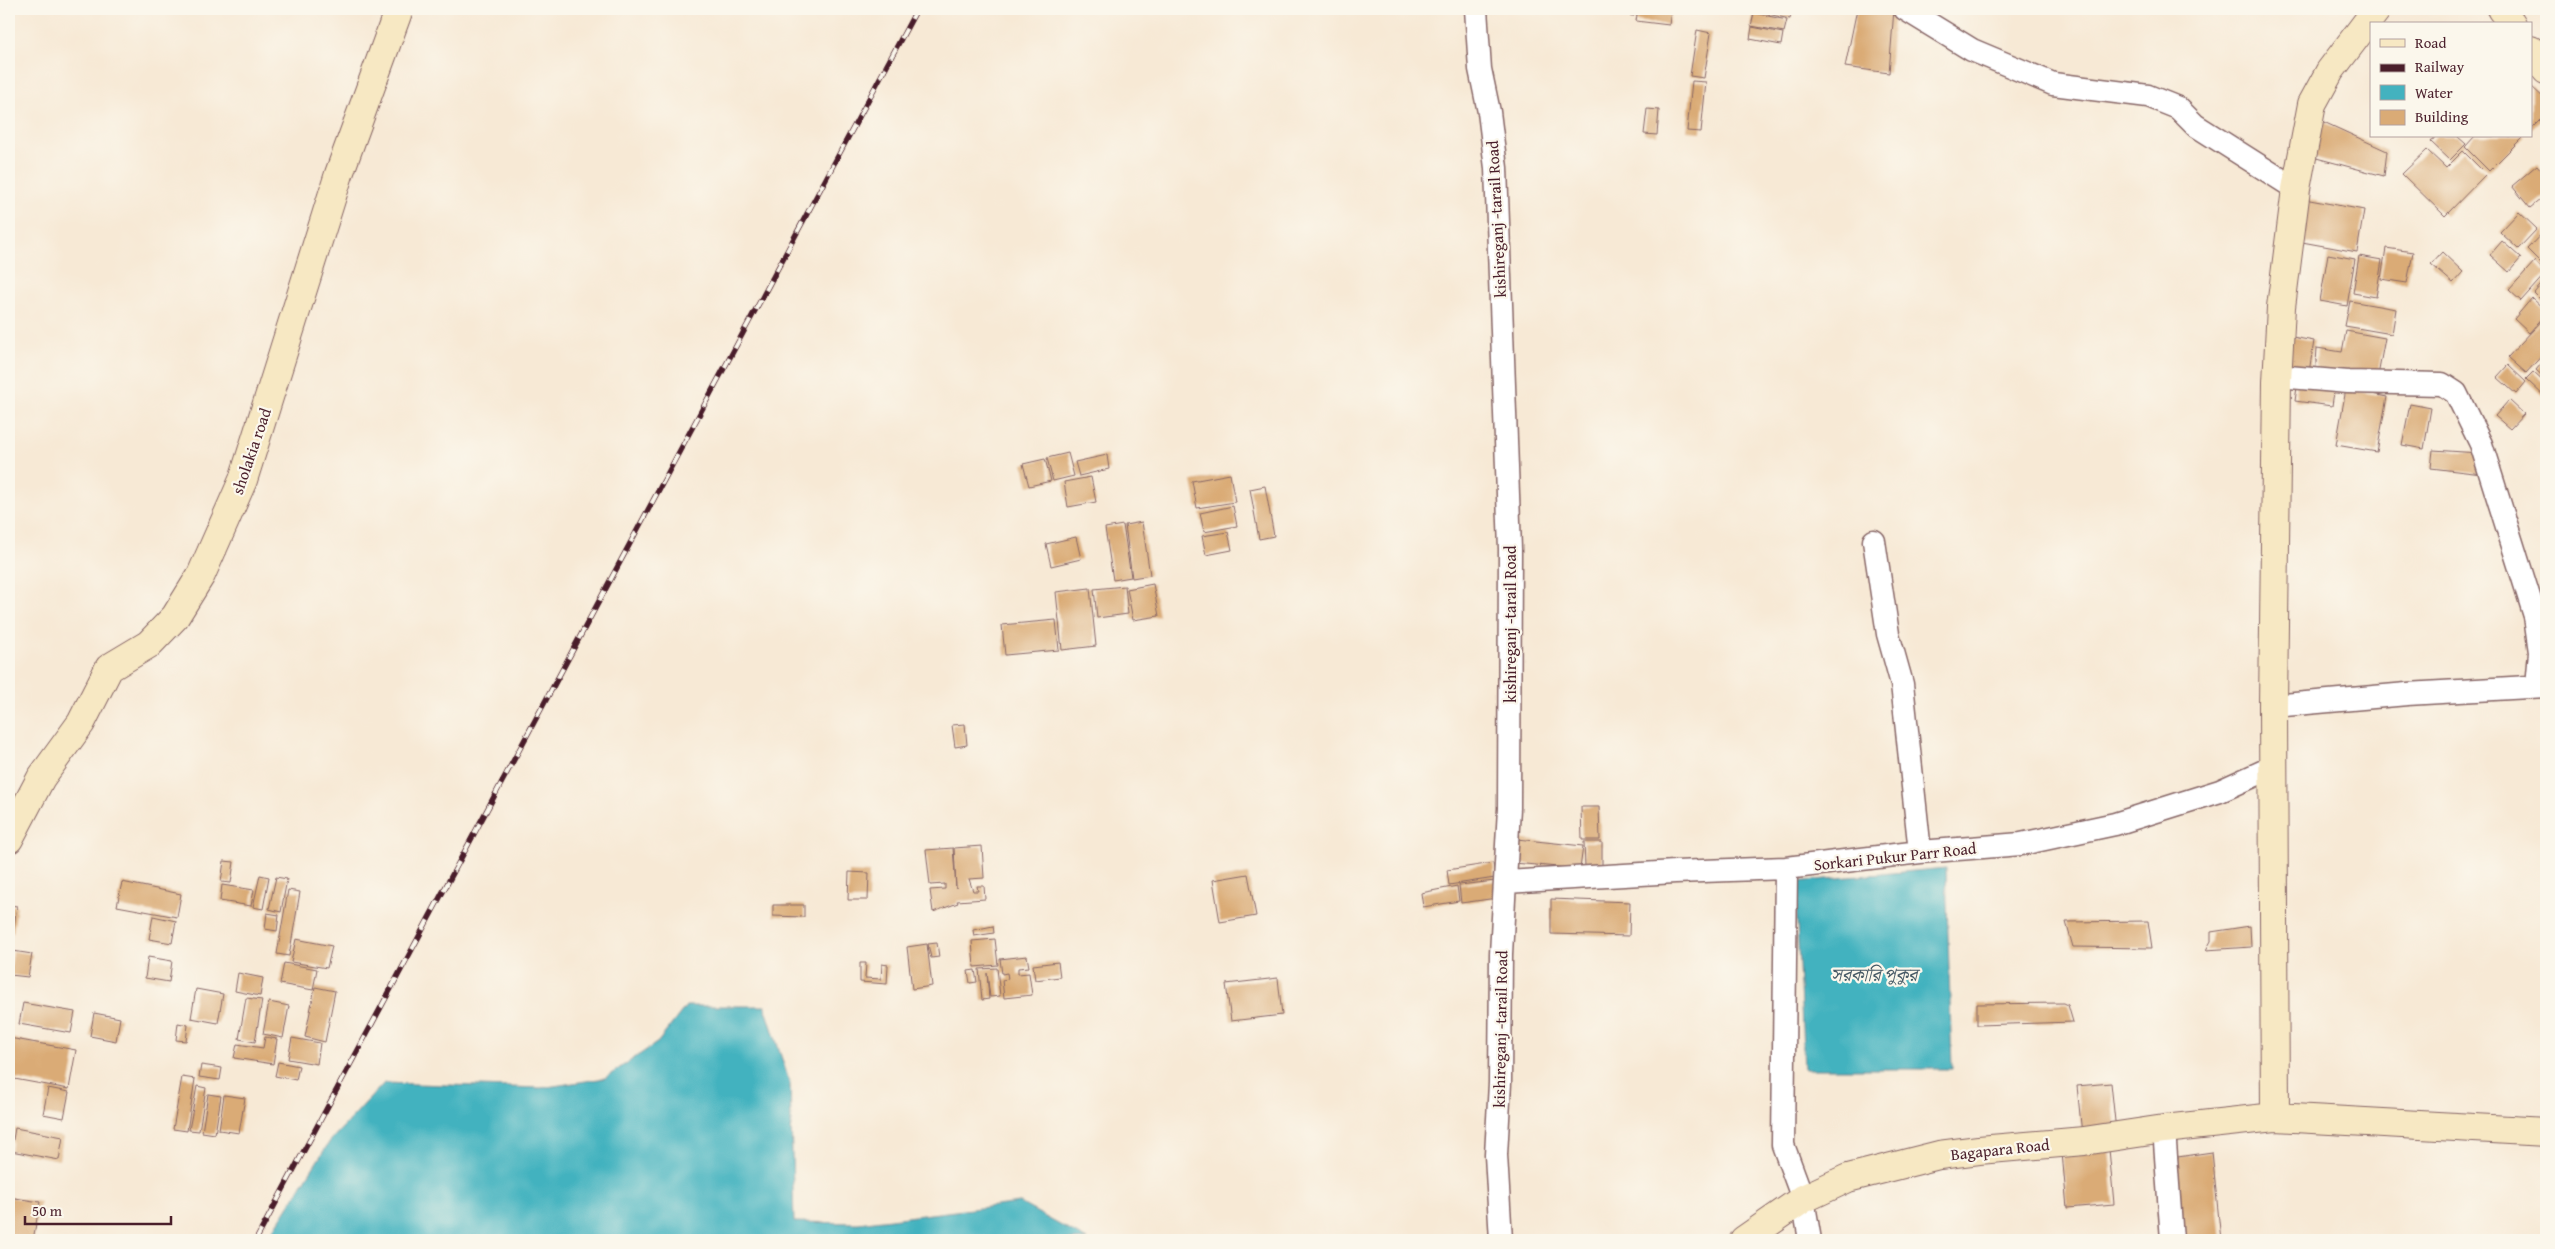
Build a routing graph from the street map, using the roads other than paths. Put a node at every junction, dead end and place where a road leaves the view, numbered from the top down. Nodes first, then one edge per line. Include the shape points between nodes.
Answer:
1 (399, 9) edge
2 (1476, 9) edge
3 (1905, 9) edge
4 (2377, 9) edge
5 (2501, 9) edge
6 (2511, 22) edge
7 (2532, 51) edge
8 (2546, 70) edge
9 (2296, 189) junction
10 (2278, 376) junction
11 (1874, 541) dead end
12 (2542, 686) edge
13 (2273, 706) junction
14 (2273, 767) junction
15 (9, 839) edge
16 (1920, 852) junction
17 (1786, 868) junction
18 (1505, 882) junction
19 (2275, 1117) junction
20 (2164, 1129) junction
21 (2546, 1132) edge
22 (1802, 1199) junction
23 (1501, 1240) edge
24 (1747, 1240) edge
25 (1810, 1240) edge
26 (2172, 1240) edge

1 - 15 street, sholakia road via 339,174 243,480 200,575 175,617 148,644 109,668 80,723 42,778
2 - 18 street, kishireganj -tarail Road via 1480,69 1489,112 1500,219 1510,550 1511,692
3 - 9 street via 1972,50 2053,84 2148,96 2178,108 2195,125
4 - 9 street via 2317,93 2308,115
5 - 6 street
7 - 8 street
9 - 10 street via 2281,307
10 - 12 street via 2348,382 2435,383 2456,393 2481,444 2535,616
10 - 13 street
11 - 16 street via 1888,634 1902,684
12 - 13 street
13 - 14 street
14 - 16 street, Sorkari Pukur Parr Road via 2220,791 2114,824 2020,844
14 - 19 street
16 - 17 street, Sorkari Pukur Parr Road
17 - 18 street, Sorkari Pukur Parr Road
17 - 22 street via 1783,1145
18 - 23 street, kishireganj -tarail Road via 1496,1155
19 - 20 street, Bagapara Road
19 - 21 street, Bagapara Road
20 - 22 street, Bagapara Road via 2084,1142 1939,1155 1848,1178
20 - 26 street
22 - 24 street, Bagapara Road
22 - 25 street

